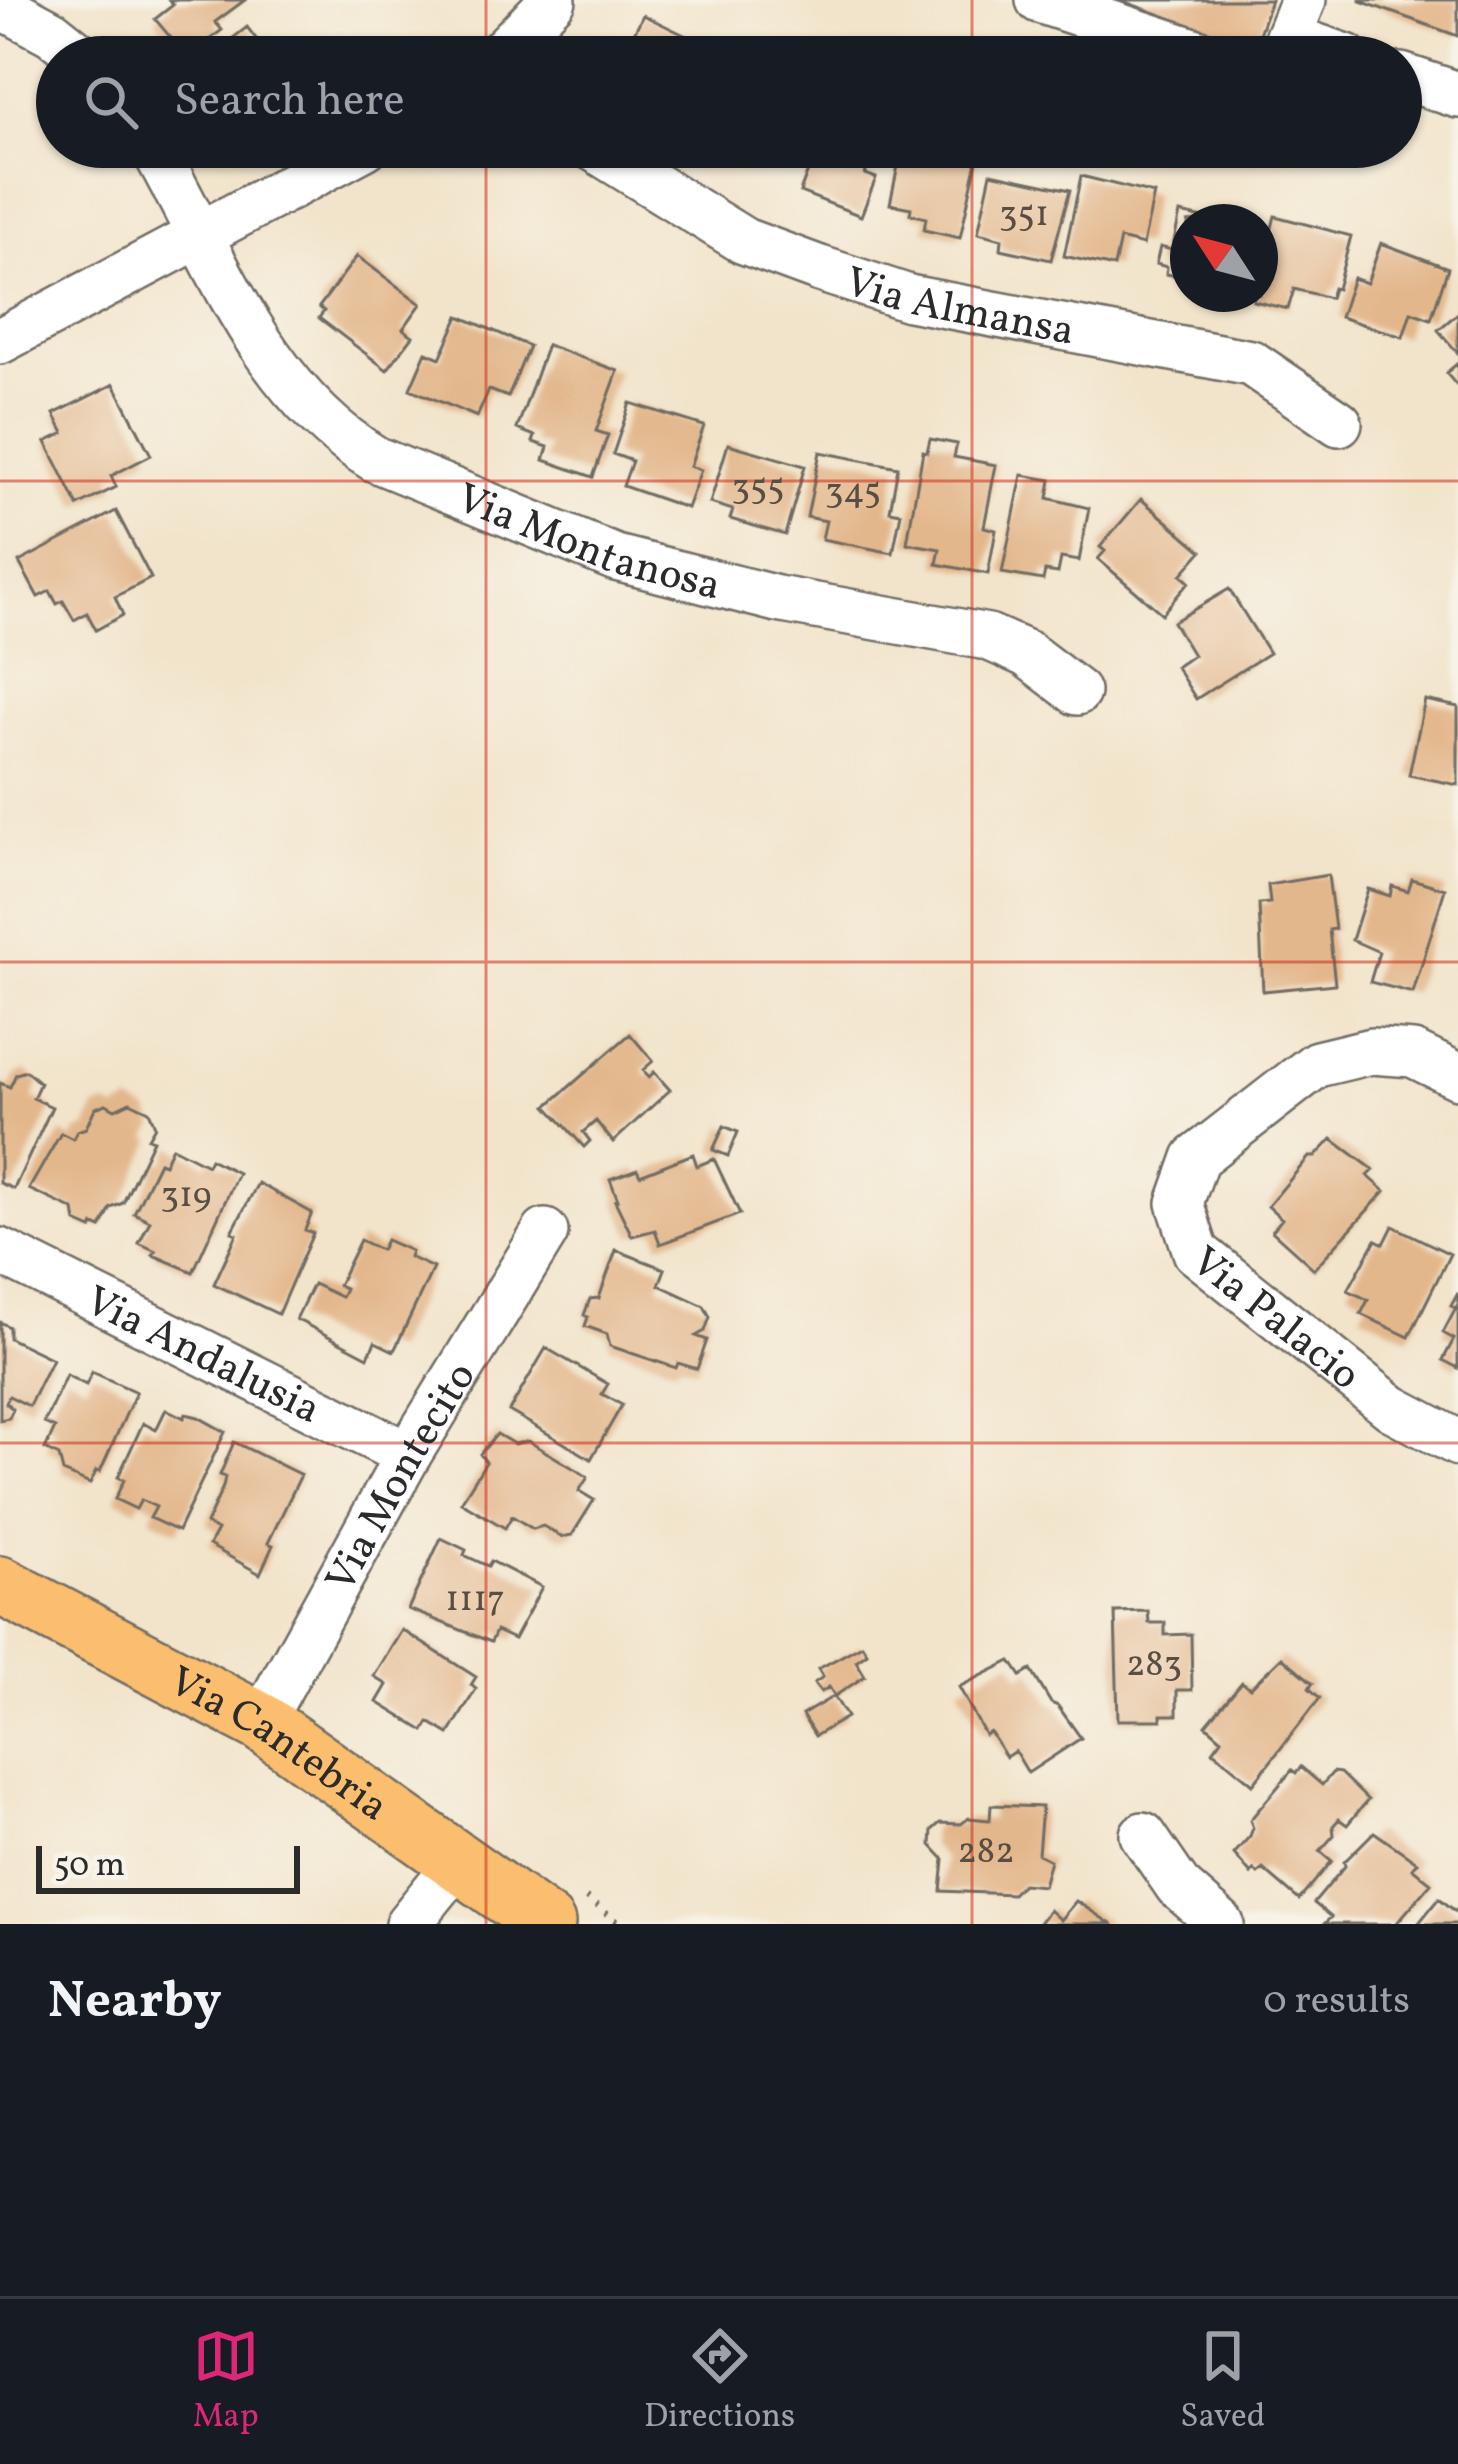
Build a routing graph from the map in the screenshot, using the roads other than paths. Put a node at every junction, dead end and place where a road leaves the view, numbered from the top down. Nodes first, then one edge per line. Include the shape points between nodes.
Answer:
1 (553, 0) edge
2 (1039, 0) edge
3 (0, 5) edge
4 (55, 36) edge
5 (518, 36) edge
6 (1149, 36) edge
7 (1422, 83) edge
8 (1458, 95) edge
9 (165, 168) edge
10 (327, 168) edge
11 (626, 168) edge
12 (202, 236) junction
13 (0, 341) edge
14 (1339, 423) dead end
15 (1077, 692) dead end
16 (1458, 1076) edge
17 (545, 1232) dead end
18 (0, 1251) edge
19 (1458, 1443) edge
20 (408, 1455) junction
21 (0, 1585) edge
22 (261, 1722) junction
23 (1143, 1834) dead end
24 (459, 1861) junction
25 (408, 1924) edge
26 (546, 1924) edge
27 (1221, 1924) edge

1 - 5 street
2 - 6 street
3 - 4 street
7 - 8 street
9 - 12 street, Via Montanosa
10 - 12 street
11 - 14 street, Via Almansa via 744,241 801,262 909,298 1251,363
12 - 13 street
12 - 15 street, Via Montanosa via 267,358 314,413 375,459 616,558 988,638 1027,654
16 - 19 street, Via Palacio via 1413,1054 1371,1052 1317,1064 1196,1158 1180,1203 1196,1252 1392,1408
17 - 20 street, Via Montecito
18 - 20 street, Via Andalusia
20 - 22 street, Via Montecito
21 - 22 main road, Via Cantebria
22 - 24 main road, Via Cantebria
23 - 27 street via 1178,1886
24 - 25 street
24 - 26 main road, Via Cantebria

